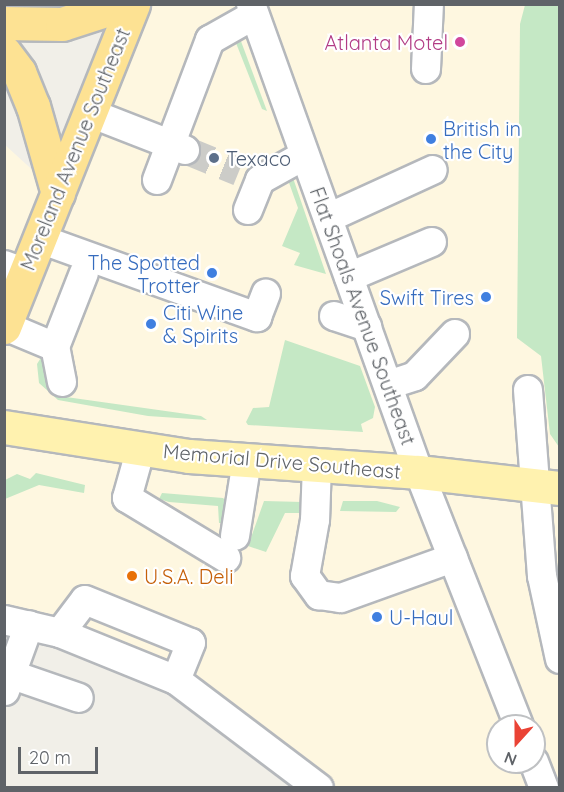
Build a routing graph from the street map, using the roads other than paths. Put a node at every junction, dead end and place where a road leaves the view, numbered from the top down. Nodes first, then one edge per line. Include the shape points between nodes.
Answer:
1 (124, 4) edge
2 (133, 4) edge
3 (429, 4) edge
4 (253, 10) edge
5 (4, 23) edge
6 (4, 52) edge
7 (426, 69) dead end
8 (90, 113) junction
9 (178, 147) junction
10 (305, 155) junction
11 (433, 170) dead end
12 (157, 180) dead end
13 (58, 194) junction
14 (248, 210) dead end
15 (328, 218) junction
16 (40, 239) junction
17 (432, 242) dead end
18 (15, 269) edge
19 (84, 273) dead end
20 (349, 277) junction
21 (266, 294) dead end
22 (334, 316) dead end
23 (5, 327) edge
24 (367, 327) junction
25 (454, 334) dead end
26 (55, 347) junction
27 (62, 382) dead end
28 (388, 385) junction
29 (528, 390) dead end
30 (4, 427) edge
31 (141, 448) junction
32 (247, 460) junction
33 (317, 464) junction
34 (419, 472) junction
35 (546, 487) edge
36 (453, 558) junction
37 (17, 622) edge
38 (60, 633) junction
39 (558, 642) edge
40 (7, 680) edge
41 (176, 680) junction
42 (79, 698) dead end
43 (514, 714) edge
44 (319, 788) edge

1 - 5 highway via 62,24
2 - 8 highway, Moreland Avenue Southeast
3 - 7 street
4 - 9 street via 210,40
4 - 10 street, Flat Shoals Avenue Southeast
6 - 13 highway via 19,72 33,106
8 - 9 street
8 - 13 highway, Moreland Avenue Southeast
9 - 12 street
10 - 14 street via 249,176
10 - 15 street, Flat Shoals Avenue Southeast
11 - 15 street
13 - 16 highway, Moreland Avenue Southeast
15 - 20 street, Flat Shoals Avenue Southeast
16 - 18 highway, Moreland Avenue Southeast
16 - 21 street via 257,317
17 - 20 street
18 - 23 highway, Moreland Avenue Southeast
19 - 26 street
20 - 24 street, Flat Shoals Avenue Southeast
22 - 24 street
23 - 26 street
24 - 28 street, Flat Shoals Avenue Southeast
25 - 28 street via 414,376
26 - 27 street
28 - 34 street, Flat Shoals Avenue Southeast
29 - 35 street
30 - 31 main road, Memorial Drive Southeast
31 - 32 main road, Memorial Drive Southeast
31 - 32 street via 127,498 230,547
32 - 33 main road, Memorial Drive Southeast
33 - 34 main road, Memorial Drive Southeast
33 - 36 street via 315,520 305,576 319,595 341,598
34 - 35 main road, Memorial Drive Southeast
34 - 36 street, Flat Shoals Avenue Southeast
35 - 39 street via 542,576
36 - 43 street, Flat Shoals Avenue Southeast
37 - 38 street
37 - 40 street
38 - 41 street
38 - 41 street via 86,600 191,643
40 - 42 street
41 - 44 street

